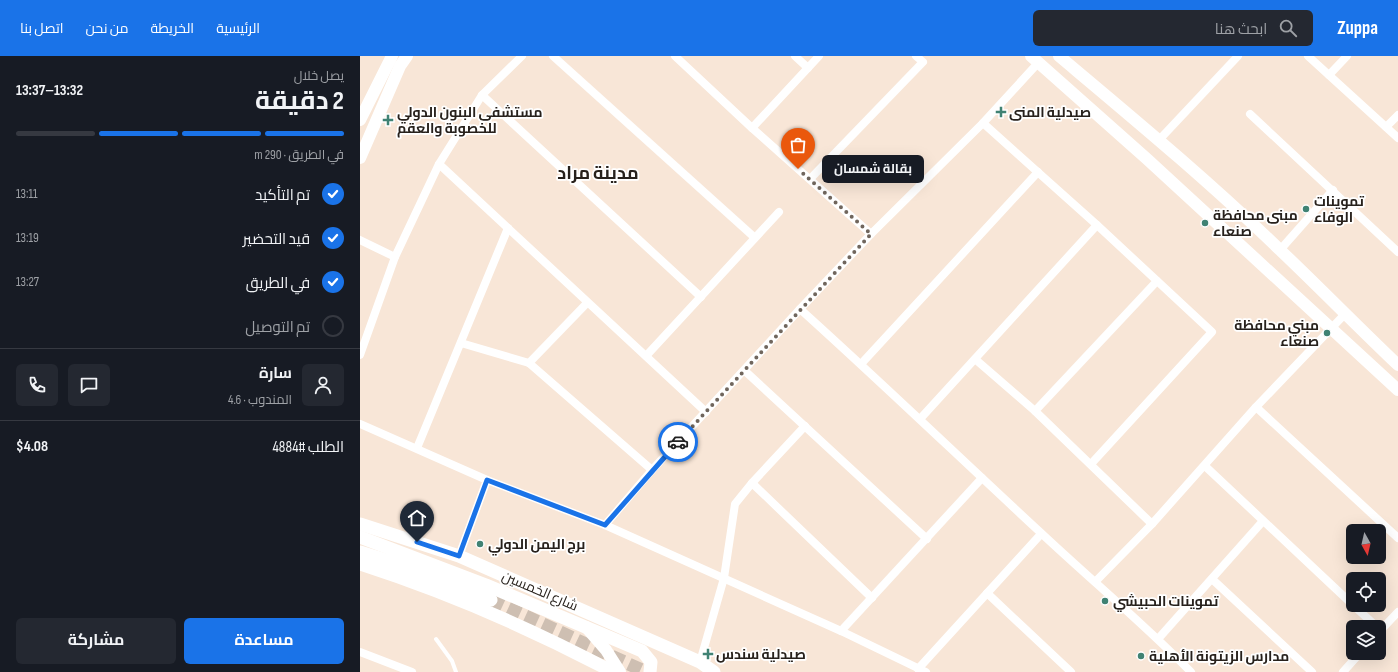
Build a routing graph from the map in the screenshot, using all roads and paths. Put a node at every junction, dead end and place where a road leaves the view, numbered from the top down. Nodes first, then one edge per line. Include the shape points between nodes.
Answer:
1 (392, 56) edge
2 (407, 56) edge
3 (522, 56) edge
4 (553, 56) edge
5 (675, 56) edge
6 (795, 56) edge
7 (819, 56) edge
8 (916, 56) edge
9 (1059, 56) edge
10 (1238, 56) edge
11 (1308, 56) edge
12 (1347, 56) edge
13 (1037, 58) edge
14 (808, 68) junction
15 (1329, 75) junction
16 (482, 95) junction
17 (1250, 114) dead end
18 (1398, 115) edge
19 (360, 120) edge
20 (982, 123) junction
21 (1386, 127) junction
22 (752, 128) junction
23 (1398, 138) edge
24 (1159, 140) junction
25 (360, 158) edge
26 (439, 164) junction
27 (1038, 172) junction
28 (810, 180) junction
29 (1333, 190) junction
30 (779, 212) dead end
31 (1097, 225) junction
32 (508, 228) junction
33 (871, 234) junction
34 (754, 237) junction
35 (360, 240) edge
36 (1396, 247) edge
37 (1280, 250) junction
38 (395, 257) junction
39 (1157, 281) junction
40 (701, 296) junction
41 (587, 303) junction
42 (800, 309) junction
43 (1344, 315) junction
44 (1332, 329) junction
45 (364, 334) edge
46 (461, 343) junction
47 (360, 355) edge
48 (646, 356) junction
49 (975, 359) junction
50 (529, 363) junction
51 (861, 364) junction
52 (1398, 365) edge
53 (745, 370) junction
54 (1398, 390) edge
55 (1256, 407) junction
56 (1035, 411) junction
57 (706, 412) junction
58 (920, 419) junction
59 (360, 424) edge
60 (805, 426) junction
61 (417, 448) junction
62 (1091, 464) junction
63 (1205, 466) junction
64 (652, 470) junction
65 (982, 478) junction
66 (487, 480) junction
67 (752, 483) junction
68 (1263, 521) junction
69 (360, 524) edge
70 (1152, 524) junction
71 (605, 525) junction
72 (360, 532) edge
73 (1041, 534) junction
74 (360, 537) edge
75 (1398, 538) edge
76 (926, 539) junction
77 (360, 552) edge
78 (459, 556) junction
79 (360, 564) edge
80 (724, 578) junction
81 (1212, 578) junction
82 (1095, 582) junction
83 (987, 593) junction
84 (872, 598) junction
85 (1346, 598) edge
86 (491, 600) tunnel mouth
87 (1360, 612) edge
88 (1398, 612) edge
89 (1369, 620) edge
90 (1386, 623) edge
91 (841, 631) junction
92 (436, 639) dead end
93 (1158, 639) junction
94 (360, 652) edge
95 (1354, 660) edge
96 (700, 662) junction
97 (922, 670) edge
98 (412, 672) edge
99 (456, 672) edge
100 (612, 672) edge
101 (620, 672) edge
102 (650, 672) edge
103 (714, 672) edge
104 (1071, 672) edge
105 (1191, 672) edge
106 (1312, 672) edge
107 (1343, 672) edge

1 - 19 street
2 - 25 street via 400,66
3 - 16 street
4 - 34 street
5 - 22 street
6 - 14 street
7 - 14 street
8 - 28 street via 922,62
9 - 24 street
10 - 24 street
11 - 15 street
12 - 15 street
13 - 20 street
13 - 44 street
14 - 22 street
15 - 21 street
16 - 26 street
16 - 40 street
17 - 29 street
18 - 21 street
20 - 27 street
20 - 33 street
21 - 23 street
22 - 28 street
24 - 37 street
26 - 32 street
26 - 38 street
27 - 31 street
27 - 51 street
28 - 33 street
29 - 36 street
29 - 37 street
30 - 34 street
31 - 39 street
31 - 49 street
32 - 41 street
32 - 46 street
33 - 42 street
34 - 40 street
35 - 38 street
37 - 43 street
38 - 45 street
39 - 56 street
39 - 62 street via 1212,332
40 - 48 street
41 - 48 street
41 - 50 street
42 - 51 street
42 - 53 street
43 - 44 street
43 - 52 street
44 - 54 street
44 - 55 street
45 - 47 street
46 - 50 street
46 - 61 street
48 - 57 street
49 - 56 street
49 - 58 street
50 - 64 street
51 - 58 street
53 - 57 street
53 - 60 street
55 - 63 street
55 - 75 street
56 - 62 street
57 - 64 street
58 - 65 street
59 - 61 street
60 - 67 street
60 - 76 street
61 - 66 street
62 - 70 street
63 - 68 street
63 - 70 street
64 - 71 street
65 - 73 street
65 - 76 street
66 - 71 street
66 - 78 street
67 - 80 street via 735,504
67 - 84 street
68 - 81 street
68 - 85 street
69 - 78 main road, شارع الخمسين
70 - 82 street
71 - 80 street
72 - 101 street via 372,534 538,601 583,624 606,650
73 - 82 street
73 - 83 street
74 - 102 main road via 486,585 642,651 651,662
76 - 84 street
77 - 86 main road, شارع الخمسين via 395,562
78 - 96 main road, شارع الخمسين
79 - 100 main road via 401,577 484,610
80 - 91 street
80 - 96 street
81 - 93 street
81 - 106 street
82 - 93 street
83 - 97 street
83 - 104 street
84 - 91 street
87 - 89 street
88 - 90 street
91 - 97 street
92 - 99 lane via 452,661
93 - 105 street
94 - 98 street
95 - 107 street
96 - 103 main road, شارع الخمسين

